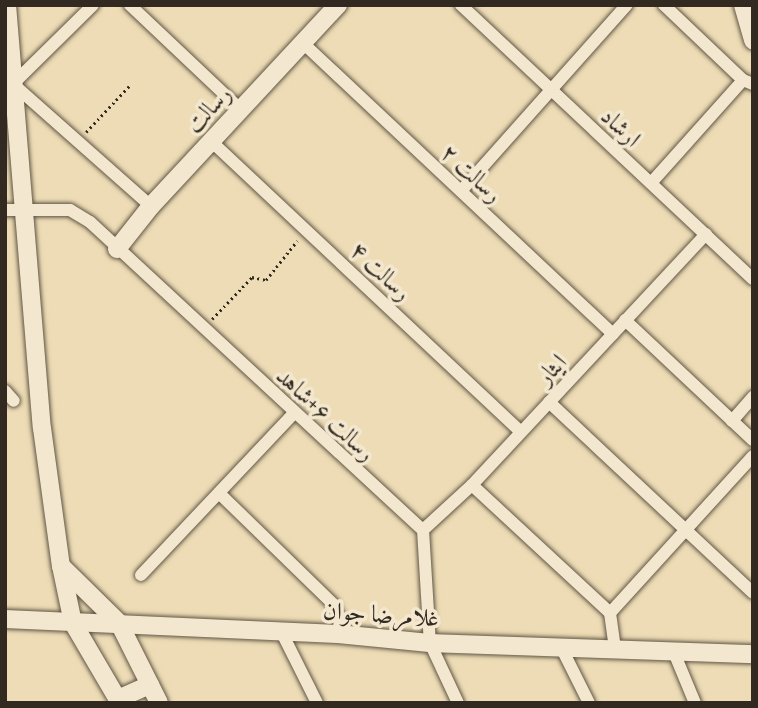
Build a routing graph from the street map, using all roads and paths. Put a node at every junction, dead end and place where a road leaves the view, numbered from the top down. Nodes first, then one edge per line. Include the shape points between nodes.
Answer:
1 (7, 5) edge
2 (93, 5) edge
3 (130, 5) edge
4 (461, 5) edge
5 (627, 5) edge
6 (664, 5) edge
7 (743, 5) edge
8 (332, 7) edge
9 (753, 41) edge
10 (303, 43) junction
11 (748, 82) edge
12 (13, 83) junction
13 (129, 86) dead end
14 (554, 92) junction
15 (241, 110) junction
16 (80, 139) junction
17 (211, 141) junction
18 (651, 183) junction
19 (461, 191) junction
20 (151, 206) junction
21 (5, 210) edge
22 (24, 210) junction
23 (306, 230) junction
24 (706, 234) junction
25 (117, 249) junction
26 (753, 279) edge
27 (625, 320) junction
28 (204, 329) junction
29 (613, 334) junction
30 (753, 397) edge
31 (549, 402) junction
32 (294, 413) junction
33 (732, 421) junction
34 (521, 432) junction
35 (753, 440) edge
36 (753, 456) edge
37 (472, 485) junction
38 (219, 493) junction
39 (685, 529) junction
40 (423, 530) junction
41 (61, 566) junction
42 (141, 575) dead end
43 (753, 593) edge
44 (610, 613) junction
45 (5, 619) edge
46 (73, 623) junction
47 (119, 623) junction
48 (281, 631) junction
49 (338, 634) junction
50 (430, 643) junction
51 (560, 645) junction
52 (615, 648) junction
53 (673, 650) junction
54 (753, 654) edge
55 (150, 685) junction
56 (119, 701) edge
57 (159, 703) edge
58 (317, 703) edge
59 (458, 703) edge
60 (589, 703) edge
61 (695, 703) edge

1 - 12 street
2 - 12 street
3 - 15 street
4 - 14 street, ارشاد
5 - 14 street
6 - 11 street
7 - 9 street
8 - 10 street, رسالت
10 - 15 street, رسالت
10 - 19 street, رسالت ۲
11 - 18 street
12 - 16 street
12 - 22 street
13 - 16 path
14 - 18 street, ارشاد
14 - 19 street
15 - 17 street, رسالت
16 - 20 street
17 - 20 street, رسالت
17 - 23 street, رسالت ۴
18 - 24 street, ارشاد
19 - 29 street, رسالت ۲
20 - 25 street, رسالت
21 - 22 street, رسالت ۶+شاهد
22 - 25 street, رسالت ۶+شاهد via 70,210 90,222
22 - 41 street via 42,428
23 - 28 path via 266,280 252,276
23 - 34 street, رسالت ۴
24 - 26 street, ارشاد
24 - 27 street, ایثار
25 - 28 street, رسالت ۶+شاهد
27 - 29 street, ایثار
27 - 33 street
28 - 32 street, رسالت ۶+شاهد
29 - 31 street, ایثار
30 - 33 street
31 - 34 street, ایثار
31 - 39 street
32 - 38 street
32 - 40 street, رسالت ۶+شاهد
33 - 35 street
34 - 37 street, ایثار
36 - 39 street
37 - 40 street, ایثار
37 - 44 street
38 - 42 street
38 - 49 street via 333,604 340,620
39 - 43 street
39 - 44 street
40 - 50 street
41 - 46 street
41 - 47 street
44 - 52 street
45 - 46 street, غلامرضا جوان
46 - 47 street, غلامرضا جوان
46 - 56 street
47 - 48 street, غلامرضا جوان
47 - 55 street
48 - 49 street, غلامرضا جوان
48 - 58 street
49 - 50 street, غلامرضا جوان
50 - 51 street, غلامرضا جوان
50 - 59 street
51 - 52 street, غلامرضا جوان
51 - 60 street
52 - 53 street, غلامرضا جوان
53 - 54 street, غلامرضا جوان
53 - 61 street
55 - 56 street
55 - 57 street

